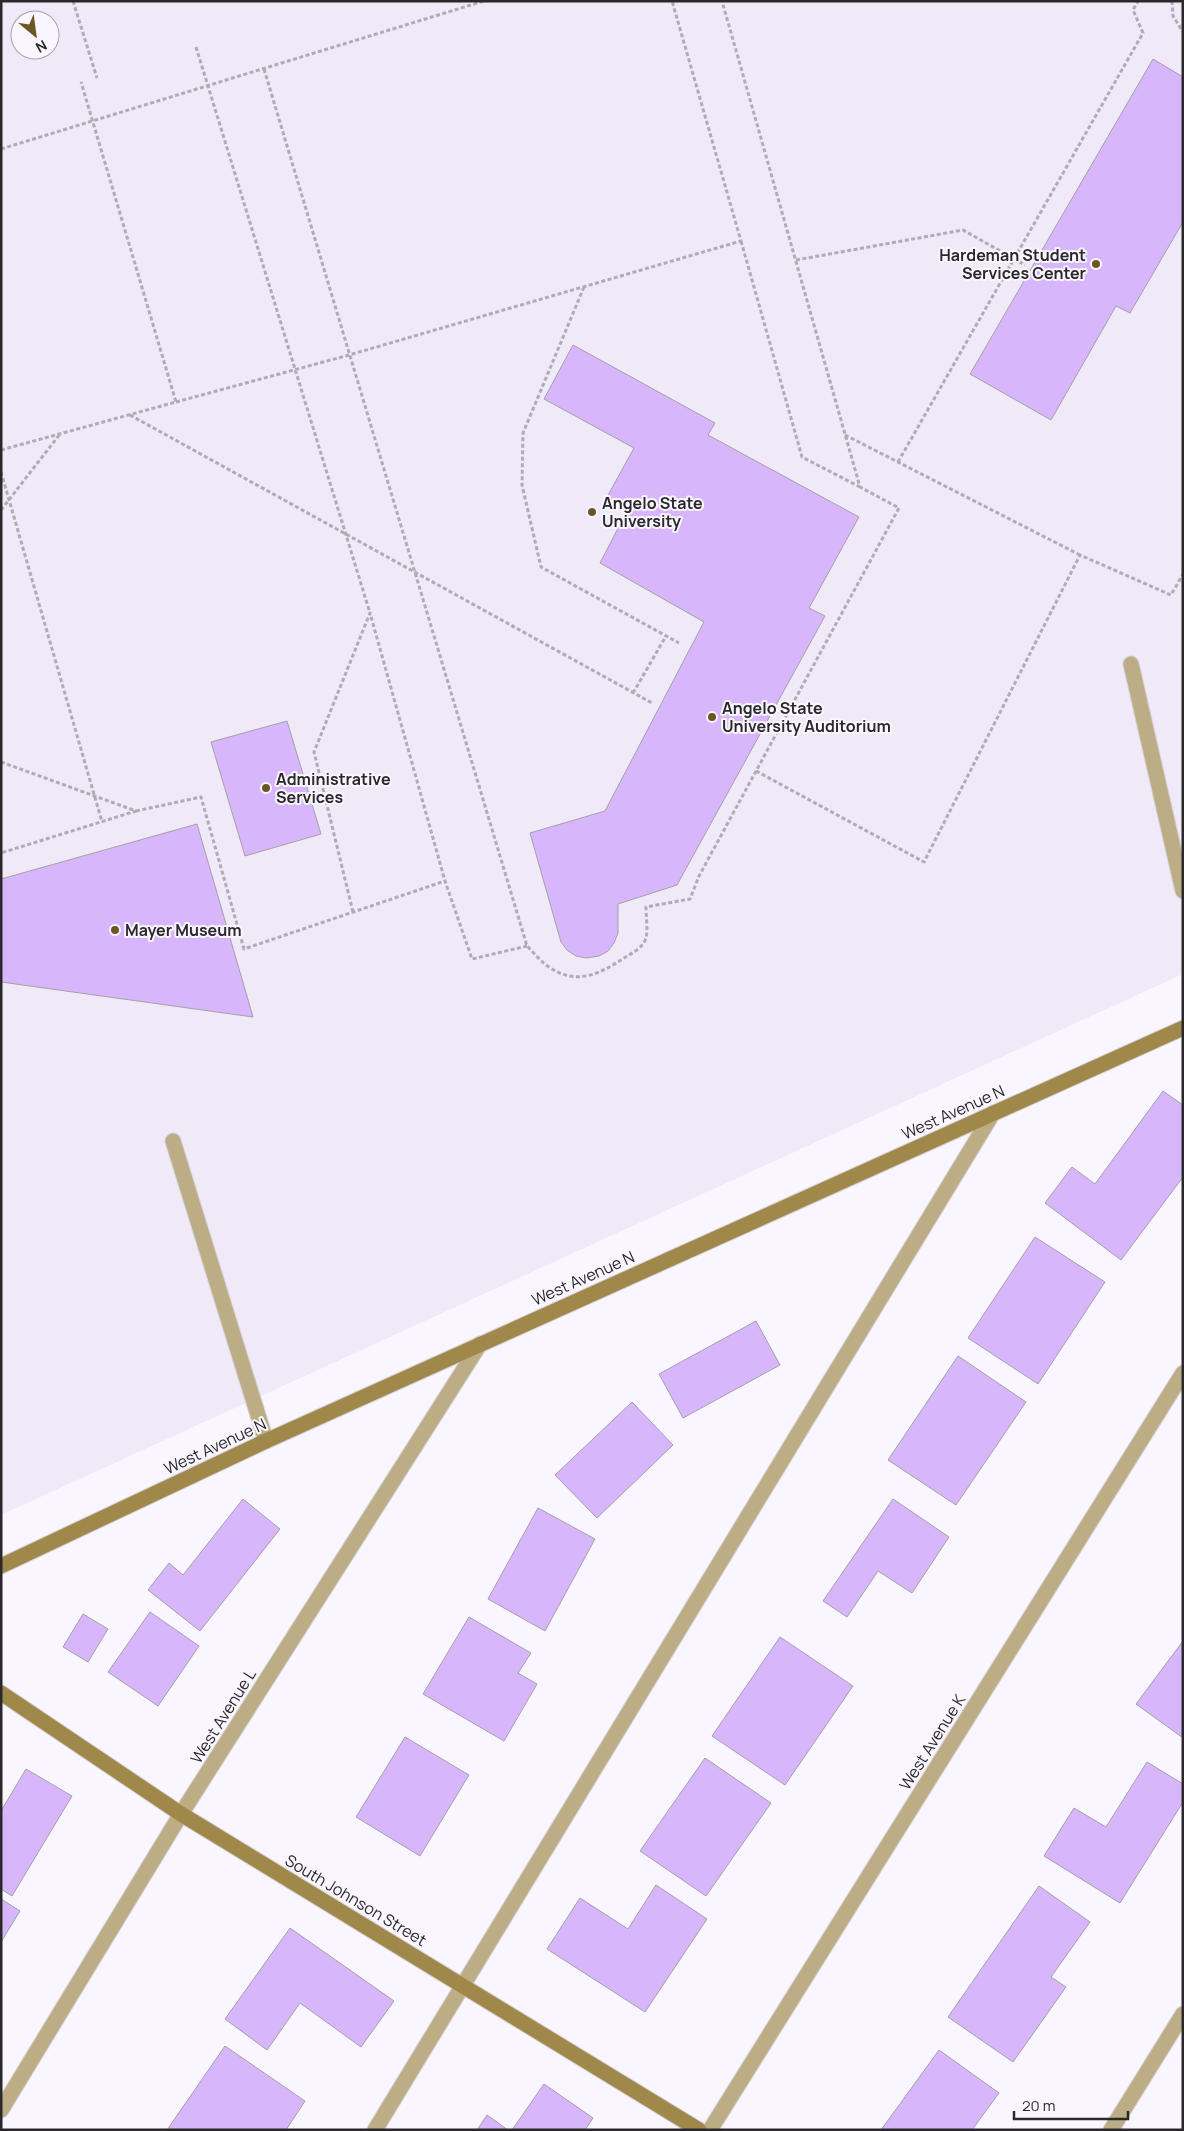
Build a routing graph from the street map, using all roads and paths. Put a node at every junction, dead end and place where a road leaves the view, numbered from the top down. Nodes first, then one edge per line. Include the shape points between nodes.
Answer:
1 (73, 1) edge
2 (484, 1) edge
3 (672, 1) edge
4 (722, 1) edge
5 (1138, 1) edge
6 (1172, 1) edge
7 (1183, 32) edge
8 (196, 47) dead end
9 (264, 69) junction
10 (97, 78) dead end
11 (81, 82) dead end
12 (208, 86) junction
13 (93, 121) junction
14 (1, 149) edge
15 (741, 241) junction
16 (1014, 258) junction
17 (796, 260) junction
18 (1025, 265) dead end
19 (584, 287) junction
20 (349, 355) junction
21 (295, 369) junction
22 (176, 402) junction
23 (130, 415) junction
24 (60, 434) junction
25 (845, 435) junction
26 (1, 450) edge
27 (898, 462) junction
28 (1, 472) edge
29 (860, 487) junction
30 (9, 500) junction
31 (1, 510) edge
32 (346, 534) junction
33 (1080, 555) junction
34 (414, 572) junction
35 (1183, 574) edge
36 (370, 613) junction
37 (666, 636) junction
38 (679, 644) dead end
39 (1131, 664) dead end
40 (633, 693) junction
41 (652, 703) dead end
42 (1, 762) edge
43 (756, 771) junction
44 (95, 797) junction
45 (136, 810) junction
46 (102, 822) junction
47 (1, 853) edge
48 (445, 882) junction
49 (1183, 891) edge
50 (353, 912) junction
51 (527, 946) junction
52 (1183, 1028) edge
53 (993, 1113) junction
54 (173, 1141) dead end
55 (480, 1344) junction
56 (1183, 1373) edge
57 (266, 1441) junction
58 (1, 1566) edge
59 (1, 1693) edge
60 (181, 1814) junction
61 (462, 1985) junction
62 (1183, 2014) edge
63 (1, 2110) edge
64 (375, 2130) edge
65 (699, 2130) edge
66 (710, 2130) edge
67 (1111, 2130) edge

1 - 10 path
2 - 9 path
3 - 15 path
4 - 17 path
5 - 16 path via 1133,10 1143,33
6 - 7 path via 1173,16
8 - 12 path
9 - 12 path
9 - 20 path
11 - 13 path
12 - 13 path
12 - 21 path
13 - 14 path
13 - 22 path
15 - 19 path
15 - 29 path via 802,457
16 - 17 path via 963,230
16 - 18 path
16 - 27 path
17 - 25 path
19 - 20 path
19 - 37 path via 523,433 522,484 528,512 542,567
20 - 21 path
20 - 34 path
21 - 22 path
21 - 32 path
22 - 23 path
23 - 24 path
23 - 32 path
24 - 26 path
24 - 30 path
25 - 27 path
25 - 29 path
27 - 33 path
28 - 30 path
29 - 43 path via 899,508
30 - 31 path
30 - 44 path
32 - 34 path
32 - 36 path
33 - 35 path via 1171,596
33 - 43 path via 924,862
34 - 40 path
34 - 51 path
36 - 48 path
36 - 50 path via 314,752
37 - 38 path
37 - 40 path
39 - 49 street
40 - 41 path
42 - 44 path
43 - 51 path via 699,876 690,899 646,907 646,938 638,949 593,976 574,976 549,967
44 - 45 path
44 - 46 path
45 - 46 path
45 - 50 path via 201,797 244,949
46 - 47 path
48 - 50 path
48 - 51 path via 472,959
52 - 53 main road, West Avenue N
53 - 55 main road, West Avenue N
53 - 61 street
54 - 57 street
55 - 57 main road, West Avenue N
55 - 60 street, West Avenue L
56 - 66 street, West Avenue K
57 - 58 main road, West Avenue N
59 - 60 main road, South Johnson Street
60 - 61 main road, South Johnson Street
60 - 63 street, West Avenue L
61 - 64 street
61 - 65 main road, South Johnson Street
62 - 67 street

